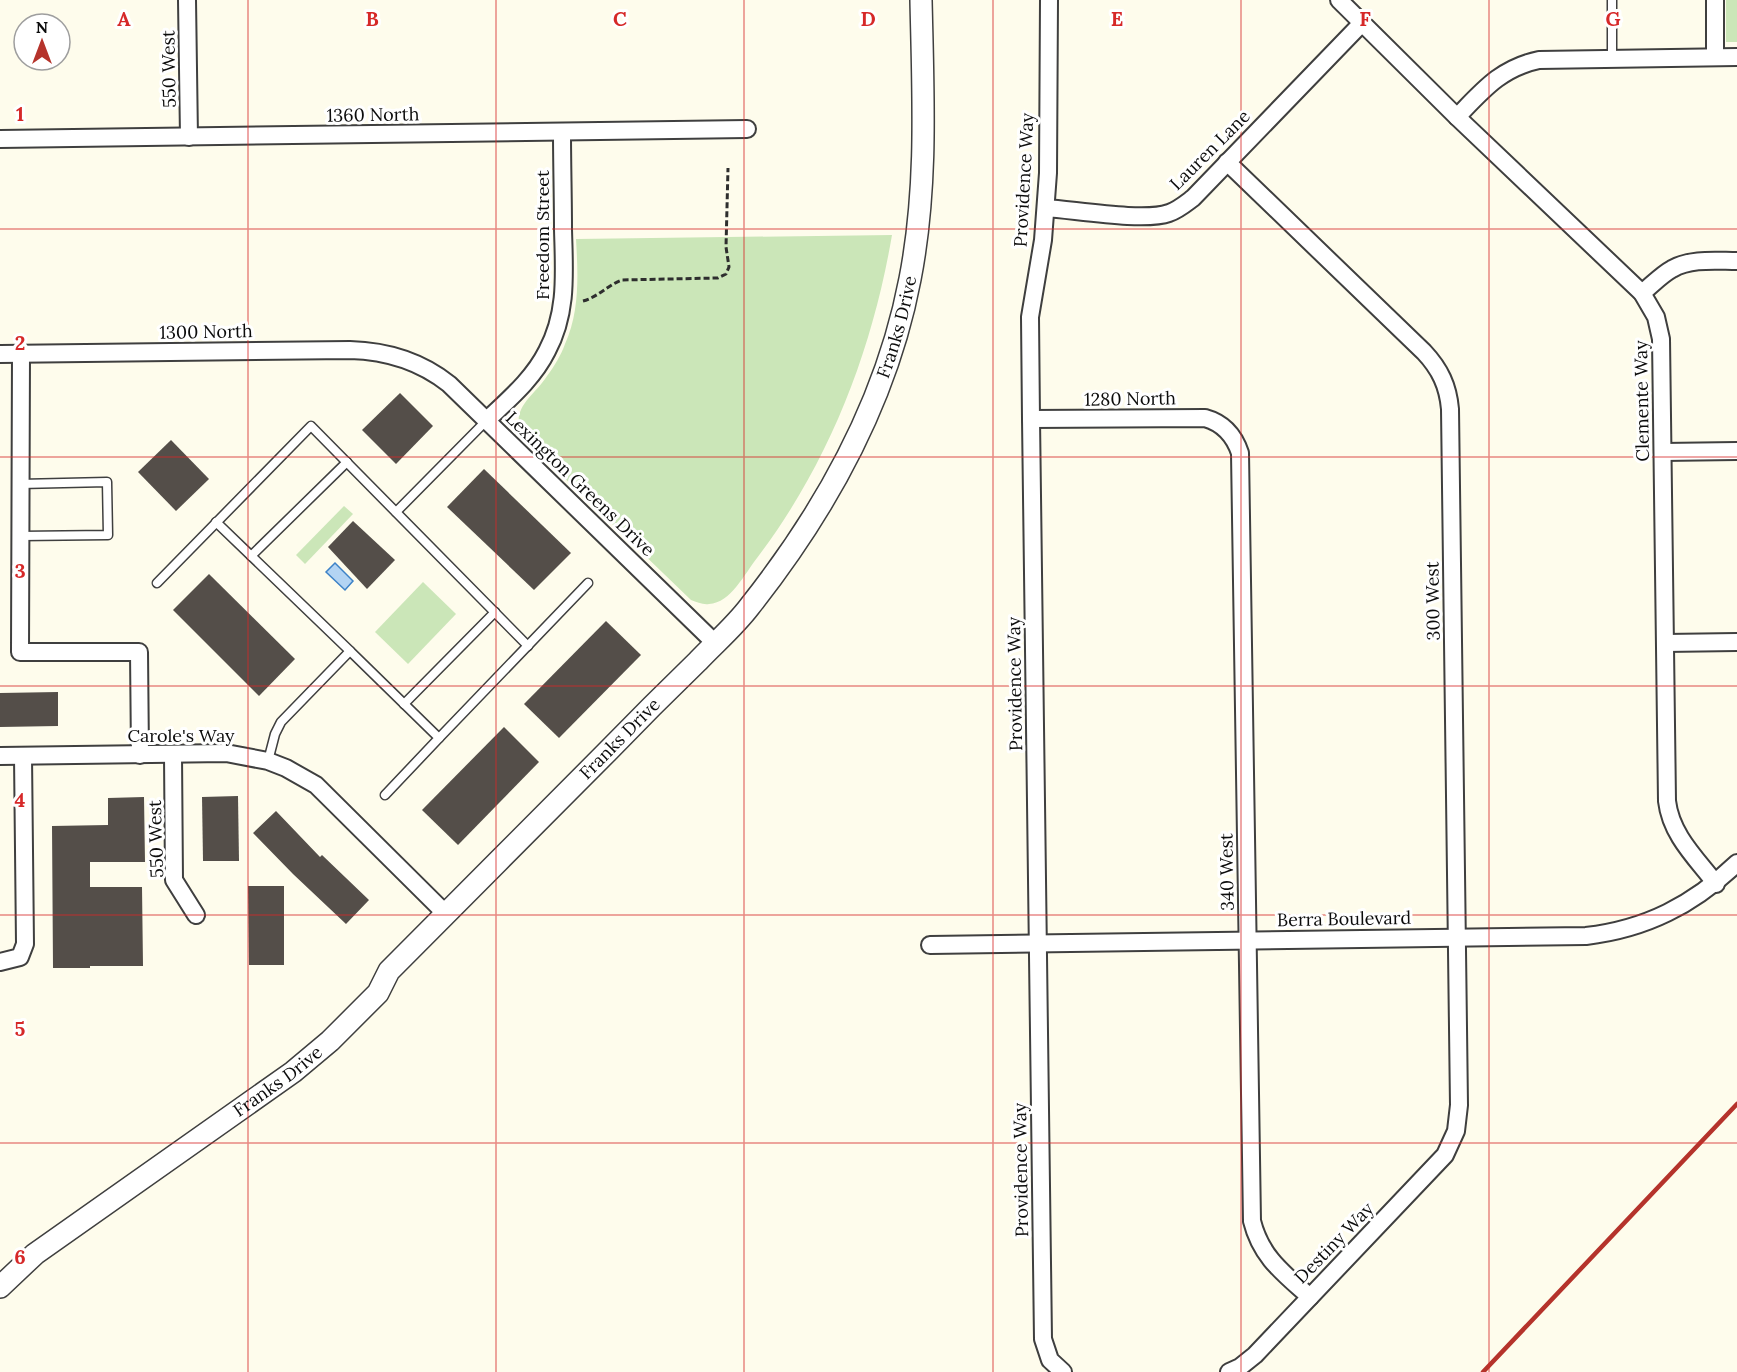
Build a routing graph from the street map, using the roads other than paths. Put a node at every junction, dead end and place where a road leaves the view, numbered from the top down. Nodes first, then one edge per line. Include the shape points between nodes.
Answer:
1 (187, 0) edge
2 (921, 0) edge
3 (1049, 0) edge
4 (1339, 0) edge
5 (1612, 0) edge
6 (1715, 0) edge
7 (1362, 23) junction
8 (1715, 57) junction
9 (1737, 57) edge
10 (1612, 58) junction
11 (1457, 117) junction
12 (747, 129) dead end
13 (562, 132) junction
14 (189, 137) junction
15 (0, 139) edge
16 (1227, 162) junction
17 (1046, 208) junction
18 (1737, 261) edge
19 (1642, 293) junction
20 (0, 354) edge
21 (21, 354) junction
22 (411, 361) joint
23 (1031, 419) junction
24 (487, 420) junction
25 (1226, 429) joint
26 (1737, 451) edge
27 (1663, 452) junction
28 (347, 462) junction
29 (20, 484) junction
30 (396, 512) junction
31 (216, 522) junction
32 (20, 536) junction
33 (251, 556) junction
34 (157, 583) dead end
35 (588, 583) dead end
36 (495, 612) junction
37 (1737, 642) edge
38 (1665, 643) junction
39 (715, 644) junction
40 (528, 646) junction
41 (350, 651) junction
42 (404, 704) junction
43 (439, 738) junction
44 (140, 755) junction
45 (173, 755) junction
46 (0, 756) edge
47 (23, 756) junction
48 (268, 761) junction
49 (385, 795) dead end
50 (1737, 863) edge
51 (1716, 884) junction
52 (446, 914) junction
53 (196, 915) dead end
54 (1456, 937) junction
55 (1247, 940) junction
56 (1038, 943) junction
57 (930, 945) dead end
58 (0, 962) edge
59 (1456, 1131) joint
60 (0, 1287) edge
61 (1310, 1297) junction
62 (1059, 1369) edge
63 (1229, 1372) edge

1 - 14 street, 550 West
2 - 39 street, Franks Drive via 921,213 891,351 847,460 811,522 749,608
3 - 17 street, Providence Way
4 - 7 street, Clemente Way
5 - 10 lane
6 - 8 street
7 - 11 street, Clemente Way
7 - 16 street, Lauren Lane
8 - 9 street
8 - 10 street
10 - 11 street via 1526,63 1491,82
11 - 19 street, Clemente Way
12 - 13 street, 1360 North
13 - 14 street, 1360 North
13 - 24 street, Freedom Street via 565,283 561,317 537,368
14 - 15 street, 1360 North
16 - 17 street, Lauren Lane via 1186,204 1170,213 1144,217
16 - 54 street, 300 West via 1424,352 1439,369 1447,389
17 - 23 street, Providence Way via 1030,316
18 - 19 street via 1682,264
19 - 27 street, Clemente Way via 1656,317 1661,339
20 - 21 street, 1300 North
21 - 22 street, 1300 North via 369,350
21 - 29 street
22 - 24 street, Lexington Greens Drive via 433,372
23 - 25 street, 1280 North via 1196,417 1212,420
23 - 56 street, Providence Way
24 - 30 lane
24 - 39 street, Lexington Greens Drive
25 - 55 street, 340 West via 1237,444 1241,462
26 - 27 street
27 - 38 street, Clemente Way
28 - 30 lane
28 - 31 lane via 311,426
28 - 33 lane
29 - 32 street
29 - 32 lane via 107,482 108,535
30 - 36 lane
31 - 33 lane
31 - 34 lane
32 - 44 street via 20,651 139,652
33 - 41 lane
35 - 40 lane
36 - 40 lane
36 - 42 lane
37 - 38 street
38 - 51 street, Clemente Way via 1668,812 1676,833
39 - 52 street, Franks Drive
40 - 43 lane
41 - 42 lane
41 - 48 lane via 281,723
42 - 43 lane
43 - 49 lane
44 - 45 street, Carole's Way
44 - 47 street, Carole's Way
45 - 48 street, Carole's Way via 226,753
45 - 53 street, 550 West via 174,880
46 - 47 street, Carole's Way
47 - 58 street via 25,944 20,957
48 - 52 street, Carole's Way via 316,786
50 - 51 street, Berra Boulevard
51 - 54 street, Berra Boulevard via 1657,918 1612,933
52 - 60 street, Franks Drive via 389,971 378,993 310,1059 35,1254
54 - 55 street, Berra Boulevard
54 - 59 street, 300 West
55 - 56 street, Berra Boulevard
55 - 61 street, 340 West via 1252,1221 1268,1258
56 - 57 street, Berra Boulevard
56 - 62 street, Providence Way via 1043,1339 1047,1354
59 - 61 street, Destiny Way via 1445,1155
61 - 63 street, Destiny Way via 1248,1361

